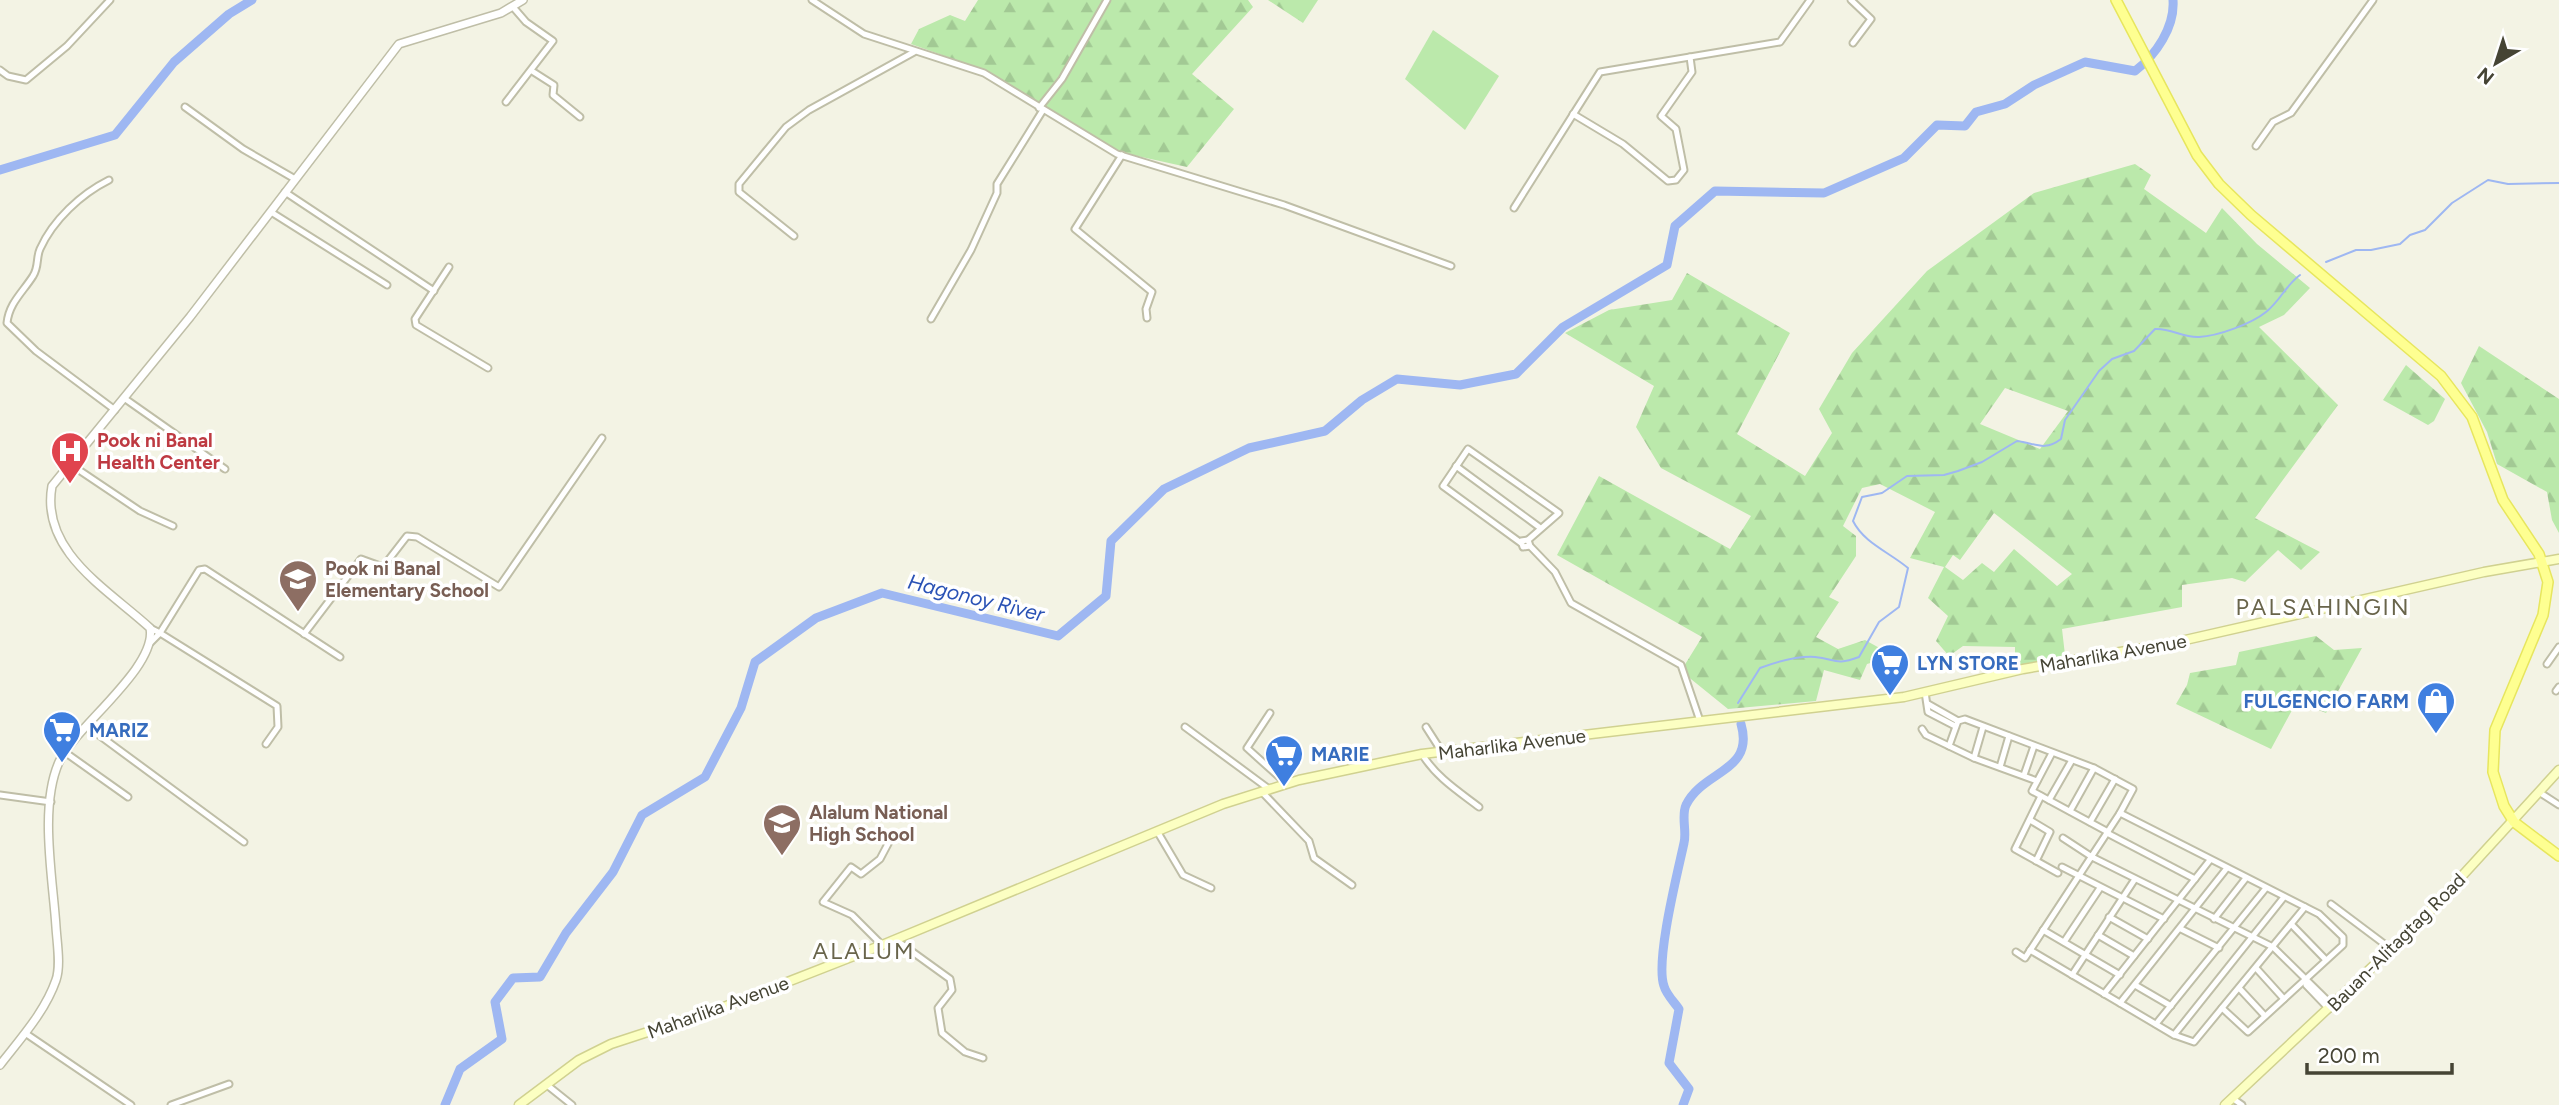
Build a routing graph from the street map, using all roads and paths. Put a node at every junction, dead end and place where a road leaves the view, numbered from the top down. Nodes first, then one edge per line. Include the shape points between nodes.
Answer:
1 (110, 0) edge
2 (523, 0) edge
3 (812, 0) edge
4 (1107, 0) edge
5 (1810, 0) edge
6 (1851, 0) edge
7 (2116, 0) edge
8 (2373, 0) edge
9 (513, 7) junction
10 (1853, 43) dead end
11 (914, 52) junction
12 (1690, 57) junction
13 (0, 70) edge
14 (532, 71) junction
15 (506, 102) dead end
16 (185, 107) dead end
17 (1041, 109) junction
18 (1573, 114) junction
19 (580, 117) dead end
20 (2256, 146) dead end
21 (1122, 155) junction
22 (295, 179) junction
23 (109, 180) dead end
24 (285, 192) junction
25 (1514, 208) dead end
26 (271, 212) junction
27 (794, 236) dead end
28 (1451, 266) dead end
29 (449, 267) dead end
30 (387, 285) dead end
31 (434, 291) junction
32 (1147, 318) dead end
33 (931, 319) dead end
34 (488, 368) dead end
35 (124, 398) junction
36 (115, 410) junction
37 (602, 438) dead end
38 (70, 464) junction
39 (1456, 466) junction
40 (225, 469) dead end
41 (173, 526) dead end
42 (1539, 527) junction
43 (1529, 543) junction
44 (2559, 559) edge
45 (2543, 562) junction
46 (150, 628) junction
47 (160, 633) junction
48 (304, 634) junction
49 (149, 644) junction
50 (2559, 647) edge
51 (340, 657) dead end
52 (2547, 664) dead end
53 (1925, 692) junction
54 (1270, 713) dead end
55 (1700, 721) junction
56 (1956, 723) junction
57 (88, 727) junction
58 (1185, 727) dead end
59 (1426, 727) dead end
60 (1983, 727) junction
61 (1922, 729) dead end
62 (2008, 736) junction
63 (266, 744) dead end
64 (1949, 746) junction
65 (2034, 746) junction
66 (1442, 752) junction
67 (2052, 752) junction
68 (65, 753) junction
69 (1422, 754) junction
70 (1973, 758) junction
71 (2072, 760) junction
72 (2000, 767) junction
73 (2094, 768) junction
74 (2559, 770) edge
75 (2024, 775) junction
76 (2115, 779) junction
77 (2037, 781) junction
78 (1287, 784) junction
79 (1266, 791) junction
80 (2539, 792) junction
81 (0, 795) edge
82 (2042, 796) junction
83 (128, 797) dead end
84 (2049, 800) junction
85 (51, 802) junction
86 (2559, 805) edge
87 (1479, 807) dead end
88 (2070, 811) junction
89 (2120, 813) junction
90 (2030, 820) junction
91 (2090, 822) junction
92 (2514, 822) junction
93 (1157, 831) junction
94 (880, 832) dead end
95 (2108, 833) junction
96 (2063, 838) dead end
97 (244, 842) dead end
98 (2559, 856) edge
99 (2092, 857) junction
100 (2210, 860) junction
101 (2036, 861) junction
102 (2227, 868) junction
103 (2079, 877) junction
104 (2135, 878) junction
105 (2246, 878) junction
106 (2195, 879) junction
107 (1352, 885) dead end
108 (1211, 888) dead end
109 (2100, 888) junction
110 (2266, 888) junction
111 (2284, 897) junction
112 (2122, 899) junction
113 (2178, 901) junction
114 (2331, 904) dead end
115 (2305, 907) junction
116 (2196, 910) junction
117 (2109, 917) junction
118 (2164, 919) junction
119 (2214, 919) junction
120 (2291, 924) junction
121 (2181, 929) junction
122 (2234, 929) junction
123 (2043, 930) junction
124 (2098, 935) junction
125 (2252, 936) junction
126 (896, 939) junction
127 (2148, 939) junction
128 (2064, 942) junction
129 (882, 945) junction
130 (2273, 947) junction
131 (2219, 948) junction
132 (2391, 949) junction
133 (2030, 950) junction
134 (2017, 953) dead end
135 (2085, 954) junction
136 (2134, 956) junction
137 (2326, 960) junction
138 (2256, 968) junction
139 (2072, 975) junction
140 (2120, 975) junction
141 (2306, 980) junction
142 (2135, 985) junction
143 (2239, 988) junction
144 (2105, 994) junction
145 (2284, 999) junction
146 (2120, 1003) junction
147 (2171, 1006) junction
148 (2331, 1007) junction
149 (2222, 1009) junction
150 (2265, 1016) junction
151 (2156, 1024) junction
152 (25, 1033) junction
153 (2174, 1035) junction
154 (983, 1058) dead end
155 (0, 1065) edge
156 (229, 1084) dead end
157 (547, 1085) junction
158 (2232, 1098) junction
159 (131, 1105) edge
160 (171, 1105) edge
161 (519, 1105) edge
162 (572, 1105) edge
163 (2225, 1105) edge
164 (2242, 1105) edge

1 - 13 street via 67,46 26,80
2 - 9 street
3 - 11 street via 864,34
4 - 17 street
5 - 12 street via 1780,42
6 - 10 street via 1871,19
7 - 45 main road via 2197,155 2231,196 2454,389 2479,433 2502,500
8 - 20 street via 2291,113 2273,122
9 - 14 street via 553,41
9 - 22 street via 399,44
11 - 17 street via 984,73
11 - 27 street via 808,110 766,149 739,184 738,191
12 - 18 street via 1600,72
12 - 18 street via 1692,72 1661,116 1676,129 1684,170 1676,180 1668,181 1622,144
14 - 15 street
14 - 19 street via 554,85 553,95
16 - 22 street
17 - 21 street
17 - 33 street via 997,184 971,250
18 - 25 street
21 - 28 street via 1284,205
21 - 32 street via 1075,229 1152,292
22 - 24 street
23 - 36 street via 85,192 52,230 40,248 35,273 12,304 7,323 36,351
24 - 26 street
24 - 31 street
26 - 30 street
26 - 35 street
29 - 31 street
31 - 34 street via 416,325
35 - 36 street
35 - 40 street
36 - 38 street
37 - 48 street via 499,587 417,537 408,536 383,567 361,559
38 - 41 street via 140,511
38 - 46 street via 52,486 56,530 68,553 94,581
39 - 42 street
39 - 42 street via 1470,449 1559,513
39 - 43 street via 1443,486 1521,543
42 - 43 street
43 - 55 street via 1547,560 1571,603 1681,665
44 - 45 main road, Maharlika Avenue
45 - 53 main road, Maharlika Avenue
45 - 92 main road via 2548,591 2543,615 2492,745 2497,789
46 - 47 street
46 - 49 street
47 - 48 street via 199,570 205,569
47 - 49 street
47 - 63 street via 277,706 278,727
48 - 51 street
49 - 57 street via 134,671
50 - 52 street
53 - 55 main road, Maharlika Avenue
53 - 56 street via 1928,704
54 - 78 street via 1247,748
55 - 66 main road, Maharlika Avenue
56 - 60 street via 1965,719
56 - 64 street
57 - 68 street
57 - 97 street
58 - 79 street
59 - 66 street
60 - 62 street
60 - 70 street
61 - 64 street
62 - 65 street
62 - 72 street
64 - 70 street
65 - 67 street
65 - 75 street
66 - 69 main road, Maharlika Avenue
67 - 71 street
67 - 77 street
68 - 83 street
68 - 85 street via 52,784
69 - 78 main road, Maharlika Avenue
69 - 87 street via 1451,787
70 - 72 street
71 - 73 street
71 - 84 street
72 - 75 street
73 - 76 street
73 - 88 street
74 - 80 main road, Bauan-Alitagtag Road
75 - 77 street
76 - 89 street via 2133,789
76 - 91 street
77 - 82 street via 2032,791
78 - 79 main road, Maharlika Avenue
79 - 93 main road, Maharlika Avenue
79 - 107 street via 1309,841 1314,858
80 - 86 street
80 - 92 main road, Bauan-Alitagtag Road
81 - 85 street
82 - 84 street
82 - 90 street
84 - 88 street
85 - 152 street via 57,978
88 - 91 street
89 - 95 street
89 - 100 street
90 - 101 street via 2050,832
90 - 101 street via 2015,849
91 - 95 street
92 - 98 main road
92 - 132 main road, Bauan-Alitagtag Road
93 - 108 street via 1183,874
93 - 126 main road, Maharlika Avenue
94 - 129 street via 889,842 880,859 861,874 851,867 823,902 852,915
95 - 99 street
95 - 106 street
96 - 99 street
99 - 103 street
99 - 104 street
100 - 102 street
100 - 106 street
101 - 103 street
102 - 105 street
102 - 116 street
103 - 109 street
103 - 123 street
104 - 112 street
104 - 113 street
105 - 110 street
105 - 119 street
106 - 113 street
109 - 112 street
109 - 128 street
110 - 111 street
110 - 122 street
111 - 115 street
111 - 125 street
112 - 117 street
112 - 118 street
113 - 116 street
113 - 118 street
114 - 132 street
115 - 120 street
115 - 137 street via 2326,919 2345,940
116 - 119 street
116 - 121 street
117 - 124 street
117 - 127 street
118 - 127 street
119 - 122 street
120 - 130 street
120 - 137 street
121 - 131 street
121 - 142 street
122 - 125 street
122 - 131 street
123 - 128 street
123 - 133 street
124 - 135 street
124 - 136 street
125 - 130 street
125 - 153 street
126 - 129 main road, Maharlika Avenue
126 - 154 street via 950,979 952,990 938,1008 942,1033 965,1052
127 - 136 street
128 - 135 street
129 - 157 main road, Maharlika Avenue via 721,1008 611,1044 579,1060
130 - 138 street
130 - 141 street
131 - 147 street
132 - 148 main road, Bauan-Alitagtag Road
133 - 134 street via 2025,958
133 - 139 street
135 - 139 street
135 - 140 street
136 - 140 street
137 - 141 street
138 - 143 street
138 - 145 street
139 - 144 street
140 - 144 street
141 - 145 street
141 - 148 street
142 - 146 street
142 - 147 street
143 - 149 street
143 - 150 street
144 - 146 street
145 - 150 street
146 - 151 street
147 - 151 street
148 - 158 main road, Bauan-Alitagtag Road
149 - 150 street via 2248,1032
149 - 153 street via 2194,1042
151 - 153 street
152 - 155 street
152 - 159 street
156 - 160 street
157 - 161 main road, Maharlika Avenue
157 - 162 street
158 - 163 main road, Bauan-Alitagtag Road
158 - 164 street

